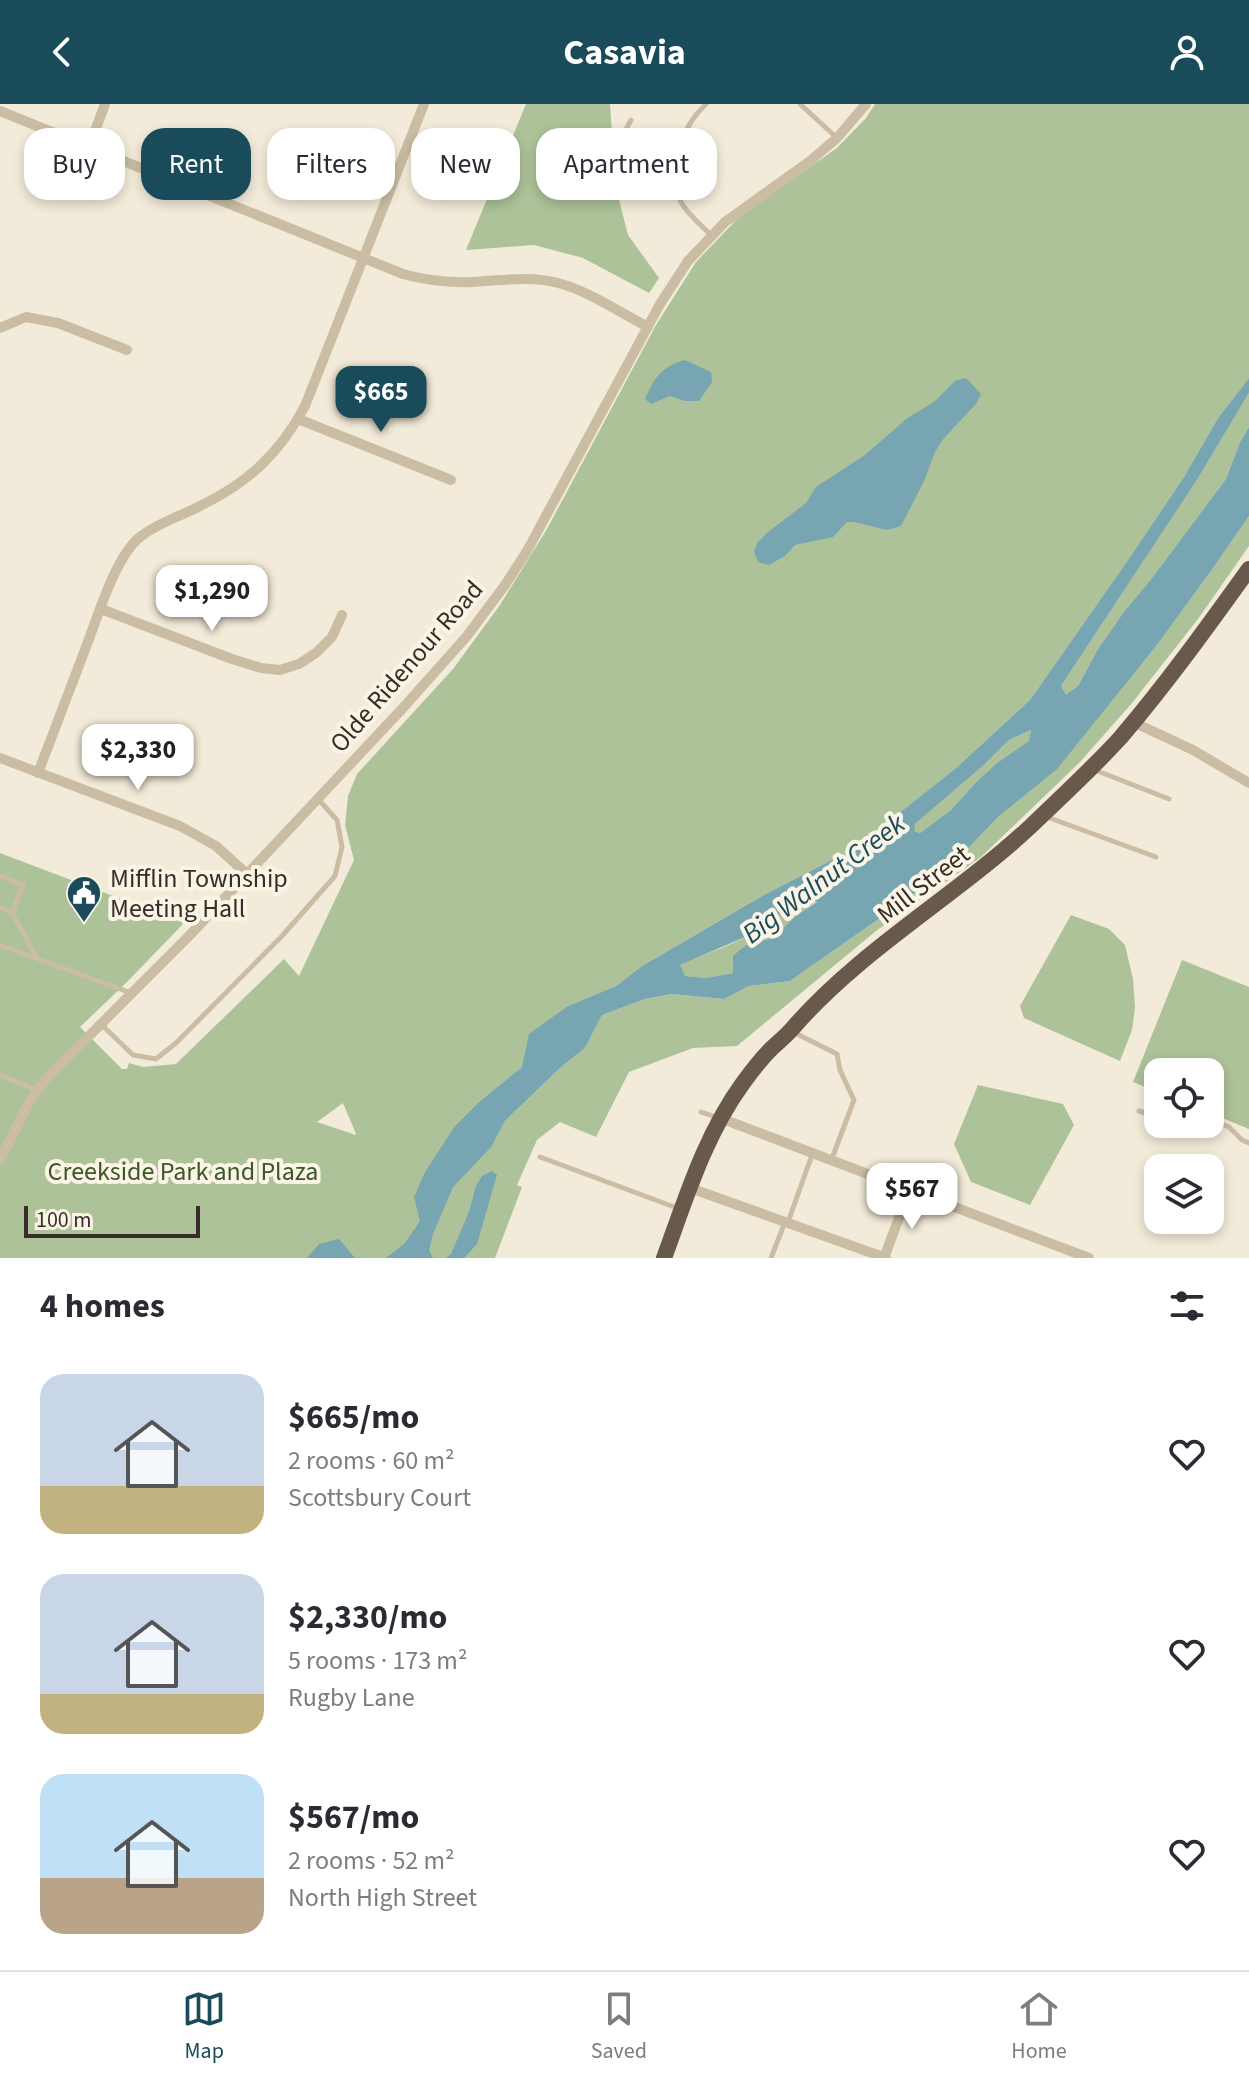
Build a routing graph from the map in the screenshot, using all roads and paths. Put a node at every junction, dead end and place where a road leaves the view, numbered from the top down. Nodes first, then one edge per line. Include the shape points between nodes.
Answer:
1 (105, 104) edge
2 (424, 104) edge
3 (706, 104) edge
4 (800, 104) edge
5 (866, 104) edge
6 (0, 111) edge
7 (631, 120) dead end
8 (42, 128) edge
9 (96, 128) edge
10 (627, 128) edge
11 (687, 128) edge
12 (837, 138) junction
13 (125, 162) edge
14 (680, 200) edge
15 (711, 235) junction
16 (363, 258) junction
17 (648, 327) junction
18 (0, 328) edge
19 (127, 350) dead end
20 (298, 419) junction
21 (451, 480) dead end
22 (1249, 569) edge
23 (101, 609) junction
24 (342, 615) dead end
25 (1133, 722) junction
26 (0, 758) edge
27 (1090, 769) junction
28 (38, 773) junction
29 (1249, 783) edge
30 (318, 799) junction
31 (1169, 799) dead end
32 (1042, 815) junction
33 (1156, 857) dead end
34 (247, 874) junction
35 (0, 876) edge
36 (0, 908) edge
37 (12, 913) junction
38 (0, 945) edge
39 (38, 959) junction
40 (133, 994) junction
41 (101, 1024) junction
42 (791, 1031) junction
43 (0, 1075) edge
44 (38, 1090) junction
45 (1139, 1111) dead end
46 (701, 1112) dead end
47 (1144, 1113) edge
48 (720, 1118) junction
49 (1224, 1125) edge
50 (1249, 1143) edge
51 (812, 1154) junction
52 (540, 1157) dead end
53 (0, 1160) edge
54 (831, 1161) junction
55 (690, 1188) junction
56 (909, 1191) junction
57 (682, 1210) junction
58 (786, 1222) junction
59 (664, 1258) edge
60 (771, 1258) edge
61 (885, 1258) edge
62 (1089, 1258) edge

1 - 9 street
2 - 16 street
3 - 11 lane
4 - 12 lane
5 - 12 street, Olde Ridenour Road
6 - 8 street
7 - 10 lane
12 - 15 street, Olde Ridenour Road
13 - 16 street
14 - 15 lane
15 - 17 street, Olde Ridenour Road via 672,283
16 - 17 street via 425,280 557,282
16 - 20 street
17 - 30 street, Olde Ridenour Road via 505,585 456,650
18 - 19 street via 26,317 58,323
20 - 21 street
20 - 23 street via 271,456 228,493 140,537 113,575
22 - 25 highway, Mill Street
23 - 24 street via 232,659 280,670 316,653 332,637
23 - 28 street
25 - 27 highway, Mill Street
25 - 29 street
26 - 28 street
27 - 31 lane
27 - 32 highway, Mill Street
28 - 34 street via 180,826 216,846
30 - 34 street, Olde Ridenour Road
30 - 41 lane via 337,820 342,847 335,876 293,924 156,1059 133,1055
32 - 33 lane
32 - 42 highway, Mill Street via 865,961
34 - 40 street, Olde Ridenour Road
35 - 37 lane via 23,885
36 - 37 lane
37 - 39 lane
38 - 39 lane
39 - 40 lane
40 - 41 street, Olde Ridenour Road
41 - 44 street, Olde Ridenour Road
42 - 48 highway, Mill Street via 768,1051
42 - 54 lane via 837,1054 854,1100
43 - 44 lane
44 - 53 street, Olde Ridenour Road
45 - 47 lane
46 - 48 lane
48 - 51 street
48 - 55 highway, Mill Street
49 - 50 lane
51 - 54 street
51 - 58 lane
52 - 57 lane
54 - 56 street
55 - 57 highway, Mill Street
55 - 58 street
56 - 61 street
56 - 62 street
57 - 59 highway, Mill Street
58 - 60 lane
58 - 61 street

